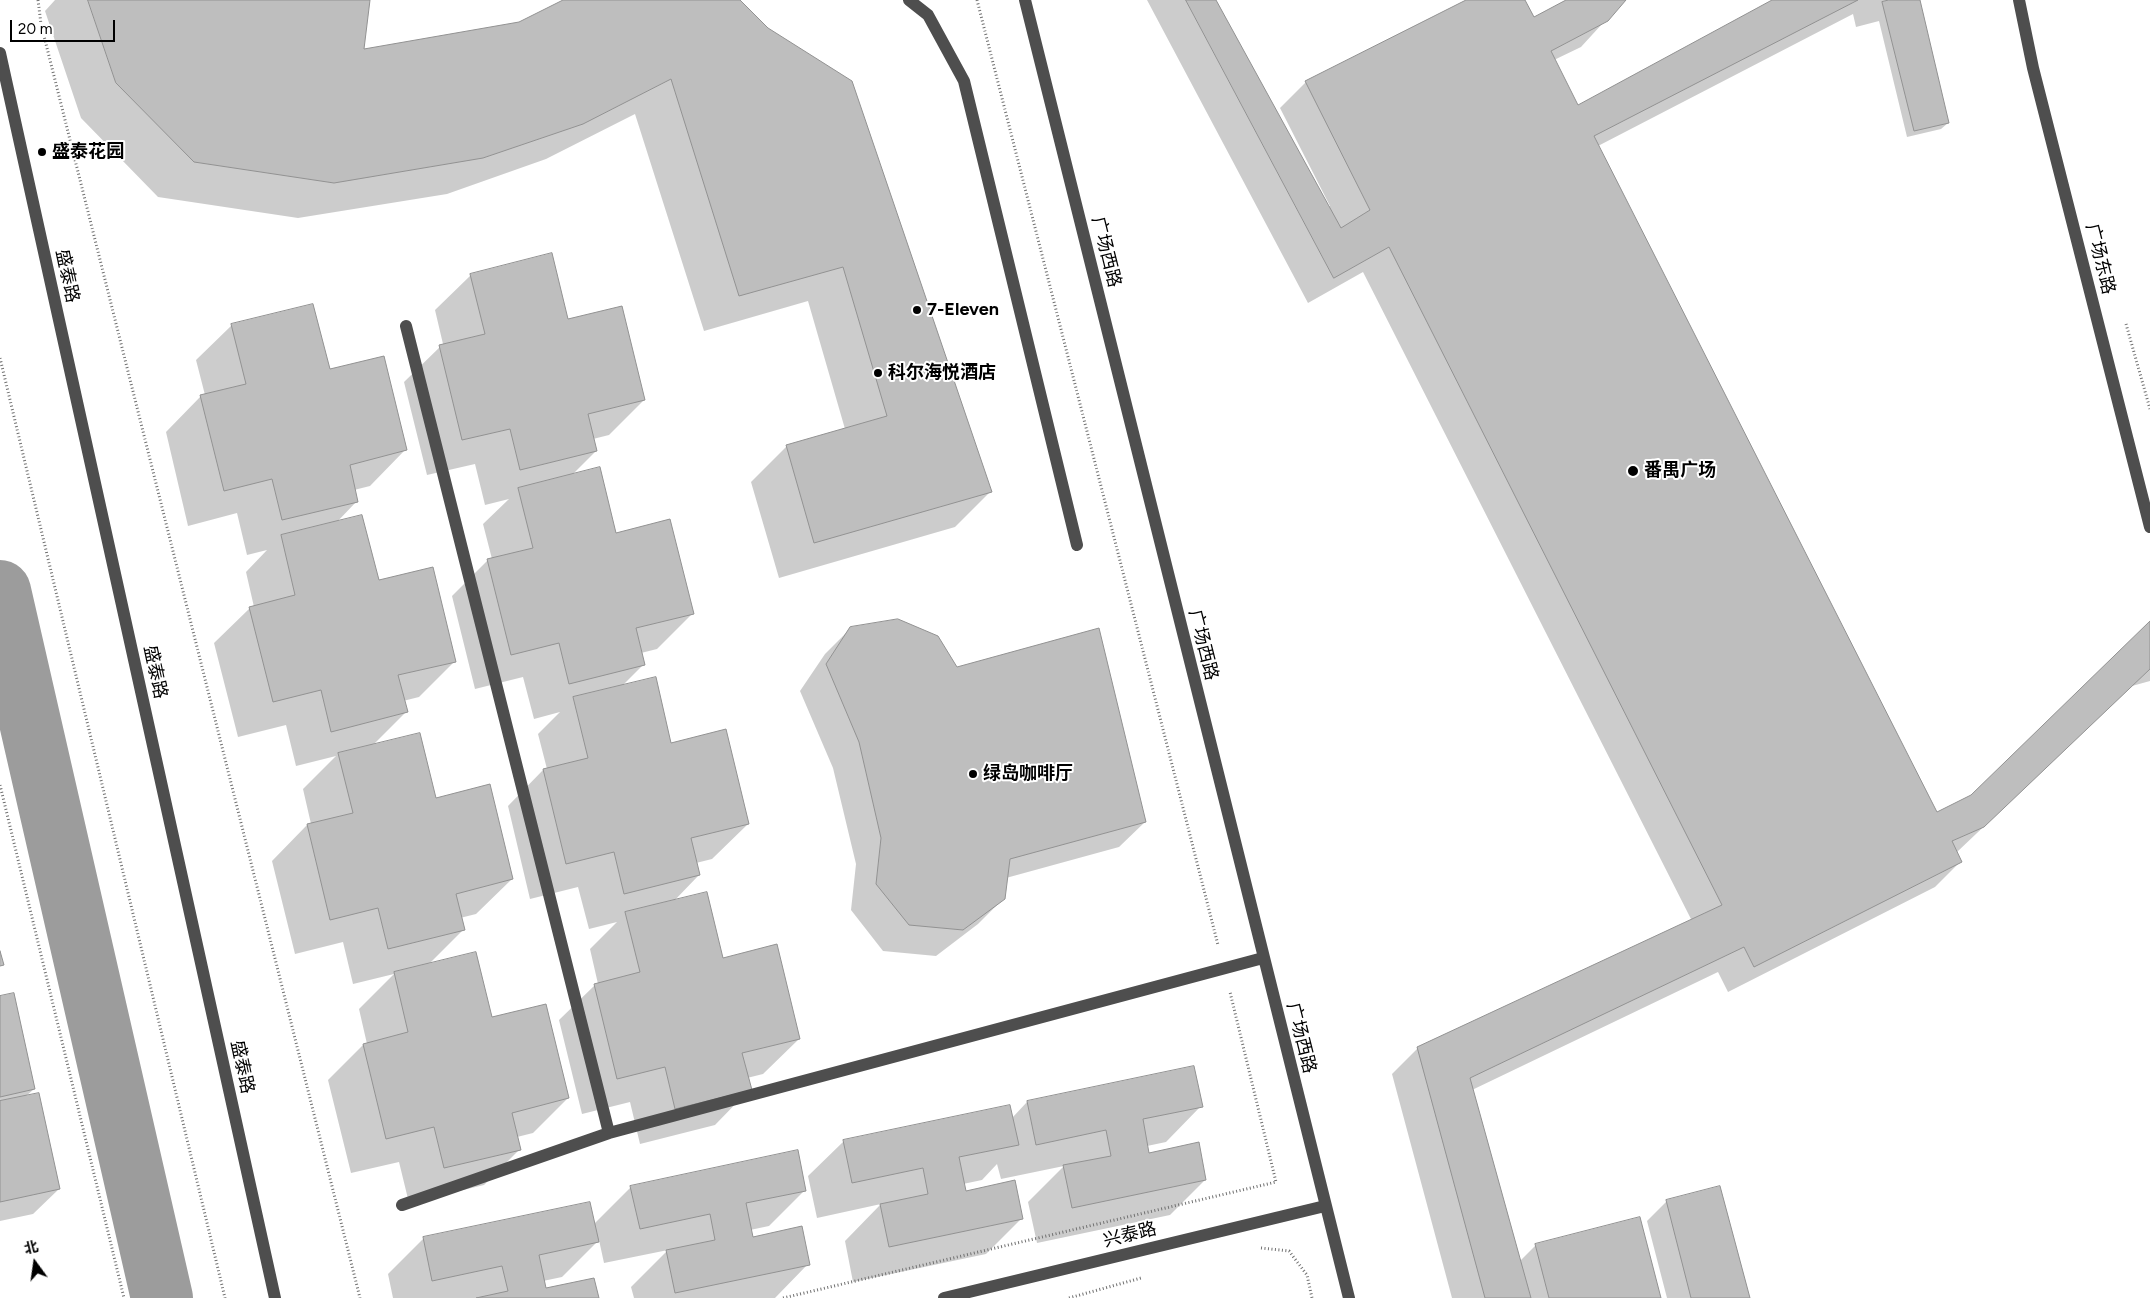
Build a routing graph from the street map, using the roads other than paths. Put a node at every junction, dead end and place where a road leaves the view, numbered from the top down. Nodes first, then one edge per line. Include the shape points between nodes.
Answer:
1 (910, 0) edge
2 (1025, 0) edge
3 (2019, 0) edge
4 (0, 53) edge
5 (406, 326) dead end
6 (2145, 485) edge
7 (2150, 527) edge
8 (1077, 545) dead end
9 (1263, 958) junction
10 (609, 1132) junction
11 (402, 1205) dead end
12 (1325, 1206) junction
13 (275, 1298) edge
14 (944, 1298) edge
15 (1349, 1298) edge

1 - 8 street via 928,16 964,81
2 - 9 street, 广场西路
3 - 6 street, 广场东路 via 2032,68
4 - 13 street, 盛泰路
5 - 10 street
6 - 7 street, 广场东路
9 - 10 street
9 - 12 street, 广场西路
10 - 11 street
12 - 14 street, 兴泰路
12 - 15 street, 广场西路

